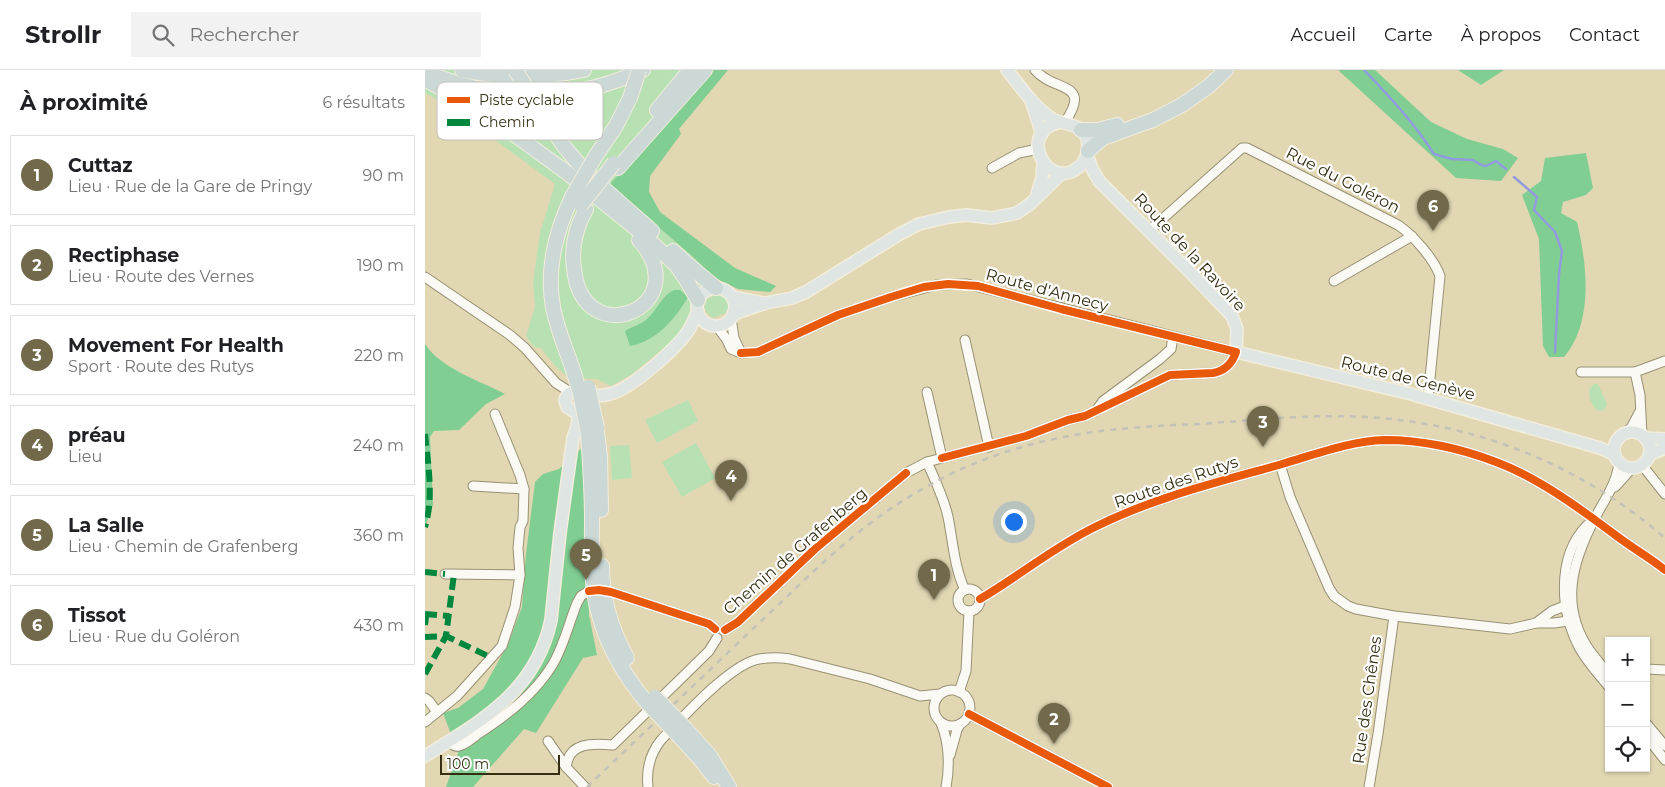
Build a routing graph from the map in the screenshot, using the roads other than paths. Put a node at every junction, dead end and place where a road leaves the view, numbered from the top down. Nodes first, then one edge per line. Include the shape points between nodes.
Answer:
1 (462, 70) edge
2 (515, 70) edge
3 (584, 70) edge
4 (690, 70) edge
5 (705, 70) edge
6 (1007, 70) edge
7 (1035, 70) edge
8 (1217, 70) edge
9 (1225, 70) edge
10 (425, 71) edge
11 (639, 73) edge
12 (425, 79) edge
13 (452, 82) edge
14 (523, 82) edge
15 (603, 84) edge
16 (437, 86) edge
17 (1030, 99) junction
18 (1073, 107) junction
19 (1063, 122) junction
20 (1079, 128) junction
21 (1042, 134) junction
22 (523, 140) edge
23 (560, 140) edge
24 (1038, 149) junction
25 (1087, 152) junction
26 (1043, 162) junction
27 (616, 166) junction
28 (992, 168) dead end
29 (1067, 172) junction
30 (1100, 182) junction
31 (1037, 196) junction
32 (580, 204) junction
33 (612, 210) junction
34 (1150, 230) junction
35 (1412, 236) junction
36 (425, 278) edge
37 (1335, 281) dead end
38 (716, 288) junction
39 (732, 296) junction
40 (766, 303) junction
41 (698, 305) junction
42 (732, 316) junction
43 (715, 325) junction
44 (1173, 336) junction
45 (965, 340) dead end
46 (678, 343) junction
47 (1236, 352) junction
48 (741, 353) junction
49 (1665, 362) edge
50 (1581, 372) dead end
51 (1635, 372) junction
52 (927, 392) dead end
53 (1428, 398) junction
54 (575, 401) junction
55 (1096, 411) junction
56 (1640, 411) junction
57 (495, 414) dead end
58 (1621, 436) junction
59 (1644, 436) junction
60 (1571, 439) junction
61 (1665, 439) edge
62 (989, 446) junction
63 (1665, 448) edge
64 (1649, 455) junction
65 (942, 458) junction
66 (1617, 458) junction
67 (927, 462) junction
68 (1281, 464) junction
69 (1637, 466) junction
70 (473, 486) dead end
71 (524, 489) junction
72 (1611, 491) junction
73 (1665, 494) edge
74 (1595, 519) junction
75 (1665, 570) edge
76 (445, 574) dead end
77 (520, 575) junction
78 (965, 590) junction
79 (589, 591) dead end
80 (611, 592) dead end
81 (980, 598) junction
82 (1568, 605) junction
83 (969, 611) junction
84 (1394, 616) junction
85 (1572, 621) junction
86 (1536, 623) junction
87 (716, 634) junction
88 (1650, 669) edge
89 (1665, 670) edge
90 (1605, 671) edge
91 (959, 692) junction
92 (940, 694) junction
93 (920, 696) junction
94 (425, 698) edge
95 (934, 710) junction
96 (437, 712) junction
97 (969, 714) junction
98 (425, 722) edge
99 (941, 723) junction
100 (960, 724) junction
101 (1649, 727) edge
102 (449, 741) junction
103 (548, 741) dead end
104 (1650, 741) edge
105 (1665, 746) edge
106 (425, 756) edge
107 (1665, 760) edge
108 (948, 765) junction
109 (566, 767) junction
110 (582, 784) edge
111 (648, 787) edge
112 (726, 787) edge
113 (946, 787) edge
114 (1109, 787) edge
115 (1369, 787) edge

1 - 3 highway via 535,77
2 - 14 highway, bridge
4 - 27 highway
5 - 27 highway
6 - 17 main road
7 - 18 street via 1038,75 1073,92
8 - 20 highway via 1183,98 1154,113 1106,128
9 - 25 highway via 1182,106 1103,138
10 - 13 highway
11 - 15 highway
11 - 32 highway, bridge via 616,126 595,157
12 - 16 highway
17 - 19 main road via 1049,116
17 - 21 main road
18 - 19 street
18 - 20 street
19 - 20 main road
19 - 21 main road via 1052,125
20 - 25 main road, Route de la Ravoire via 1087,141
21 - 24 main road
22 - 33 highway
23 - 38 highway, bridge via 591,176
24 - 26 main road
24 - 28 street via 1019,153
25 - 29 main road via 1081,164
25 - 30 main road, Route de la Ravoire
26 - 29 main road, Route de la Ravoire via 1053,170
26 - 31 main road
27 - 32 highway, bridge via 597,182
29 - 30 main road, Route de la Ravoire
29 - 31 main road
30 - 34 main road, Route de la Ravoire
31 - 40 main road via 1024,210 1012,215 991,218 956,216 919,224 806,292
32 - 33 highway via 573,262 576,281 582,297 591,306 616,316 636,311 644,304 653,291 656,277 646,248
32 - 112 highway, bridge via 556,240 551,283 556,321 578,371 580,393 592,430 601,491 601,571 605,595 622,649 652,700 710,756
33 - 41 highway via 676,266
34 - 35 street, Rue du Goléron via 1242,148 1247,148 1398,225
34 - 47 main road, Route de la Ravoire via 1231,316 1237,329
35 - 37 street
35 - 53 street, Rue du Goléron via 1440,276
36 - 54 street via 510,335
38 - 39 main road
38 - 41 main road via 704,293
39 - 40 main road
39 - 42 main road
40 - 42 main road
41 - 43 main road via 703,320
41 - 46 main road via 689,329
42 - 43 main road
42 - 48 street via 734,338
43 - 46 main road via 703,328
43 - 48 street via 731,349
44 - 47 street, Route d'Annecy
44 - 48 street, Route d'Annecy via 978,286 949,284 924,287 891,297 838,315 758,352
44 - 55 street via 1171,349 1103,401
45 - 62 street
46 - 54 main road via 623,390
47 - 53 main road, Route de Genève
47 - 55 street, Chemin de Grafenberg via 1229,365 1220,372 1170,375
49 - 51 street
50 - 51 street
51 - 56 street
52 - 65 street
53 - 60 main road, Route de Genève
54 - 102 main road via 577,427 561,525 552,614 545,644 515,691 491,713
55 - 62 street, Chemin de Grafenberg
56 - 58 street via 1631,428
56 - 59 street
57 - 71 street
58 - 59 main road, Route de Genève via 1632,432
58 - 60 main road, Route de Genève via 1605,440
58 - 66 main road via 1615,446
59 - 61 main road, Route de Genève
59 - 64 main road via 1650,446
60 - 66 main road, Route de Genève via 1605,449
62 - 65 street, Chemin de Grafenberg
63 - 64 main road
64 - 69 main road
65 - 67 street, Chemin de Grafenberg
66 - 69 main road, Route de Genève via 1626,466
66 - 72 street via 1618,472
67 - 78 street via 948,516 959,577
67 - 87 street, Chemin de Grafenberg via 905,473 815,549 738,622 725,630 724,638
68 - 74 street, Route des Rutys via 1371,441 1430,444 1466,452 1516,470
68 - 81 street, Route des Rutys via 1137,508 1053,550
68 - 84 street, Rue des Chênes via 1290,497 1330,591 1340,601 1356,609
69 - 72 street
69 - 73 street
70 - 71 street
71 - 77 street via 518,548
72 - 74 street
74 - 75 street, Route des Rutys
74 - 82 street via 1583,528 1571,552 1564,587
76 - 77 street
77 - 96 street via 515,607 503,646 457,696
78 - 81 street via 976,591
78 - 83 street via 958,601 962,609
79 - 102 street via 577,603 552,666 525,698 466,743 458,746
80 - 87 street, Chemin de Grafenberg via 709,624
81 - 83 street via 978,606
82 - 85 street
82 - 86 street, Rue des Chênes via 1552,611
83 - 91 street via 966,671
84 - 86 street, Rue des Chênes via 1510,629
84 - 115 street, Rue des Chênes
85 - 86 street, Rue des Chênes
85 - 90 street via 1577,645
87 - 109 street via 709,651 613,745 581,746 569,755
88 - 89 street
91 - 92 street via 949,690
91 - 97 street via 968,701
92 - 93 street
92 - 95 street
93 - 95 street
93 - 111 street via 870,679 790,659 754,660 727,676 661,740 647,770
94 - 96 street
95 - 99 street
96 - 98 street
97 - 100 street
97 - 114 street
99 - 100 street
99 - 108 street via 947,740
100 - 108 street
101 - 105 street
102 - 106 main road
103 - 109 street
104 - 107 street
108 - 113 street
109 - 110 street

